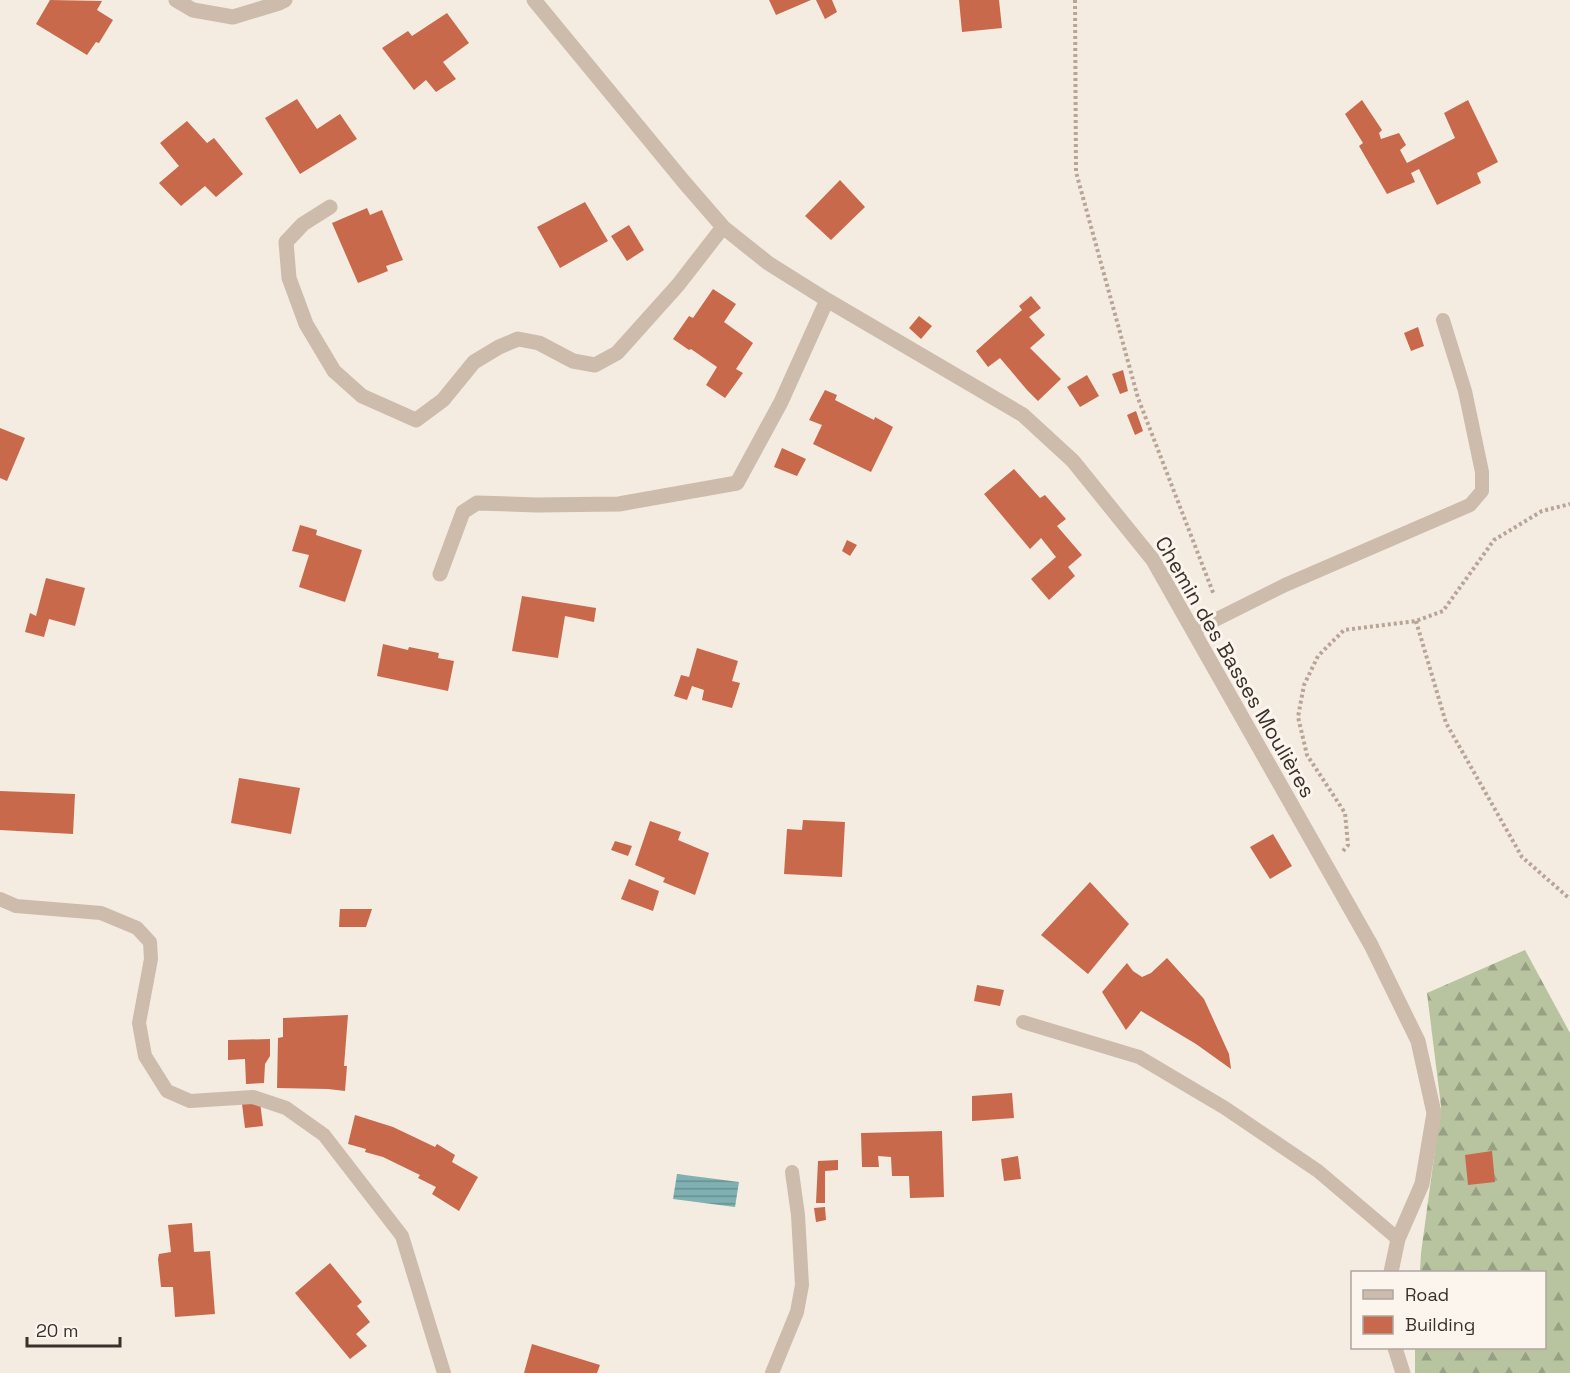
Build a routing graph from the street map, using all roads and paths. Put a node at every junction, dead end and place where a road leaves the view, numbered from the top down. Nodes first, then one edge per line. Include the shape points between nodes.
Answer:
1 (176, 0) edge
2 (285, 0) edge
3 (534, 0) edge
4 (1075, 0) edge
5 (330, 207) dead end
6 (723, 226) junction
7 (827, 300) junction
8 (1443, 320) dead end
9 (1570, 504) edge
10 (440, 574) dead end
11 (1215, 597) dead end
12 (1416, 621) junction
13 (1193, 631) junction
14 (1329, 870) junction
15 (0, 899) edge
16 (1570, 899) edge
17 (1023, 1022) dead end
18 (792, 1172) dead end
19 (1398, 1239) junction
20 (1391, 1271) edge
21 (1396, 1349) edge
22 (444, 1373) edge
23 (772, 1373) edge
24 (1403, 1373) edge

1 - 2 street via 193,10 233,17
3 - 6 street, Chemin des Basses Moulières
4 - 11 path via 1076,172 1138,398
5 - 6 street via 303,224 286,242 289,278 306,324 334,371 362,396 416,420 443,400 474,362 518,339 538,343 573,361 595,365 617,353 678,285
6 - 7 street, Chemin des Basses Moulières via 768,263
7 - 10 street via 781,402 737,483 619,504 477,503 463,512
7 - 13 street, Chemin des Basses Moulières via 1023,415 1073,462 1153,560
8 - 13 lane via 1465,391 1482,472 1482,491 1470,506 1285,585
9 - 12 path via 1542,511 1494,540 1443,611
12 - 14 path via 1344,630 1318,656 1304,685 1298,717 1307,755 1346,813 1348,845
12 - 16 path via 1446,723 1522,857
13 - 14 street, Chemin des Basses Moulières
14 - 19 street, Chemin des Basses Moulières via 1419,1041 1434,1113 1422,1184
15 - 22 lane via 16,906 102,913 137,928 150,942 151,959 139,1023 145,1056 167,1091 190,1101 253,1097 286,1108 324,1135 402,1236
17 - 19 lane via 1138,1058 1158,1069 1225,1108 1317,1171
18 - 23 lane via 802,1285 797,1312
19 - 20 street, Chemin des Basses Moulières
21 - 24 street

